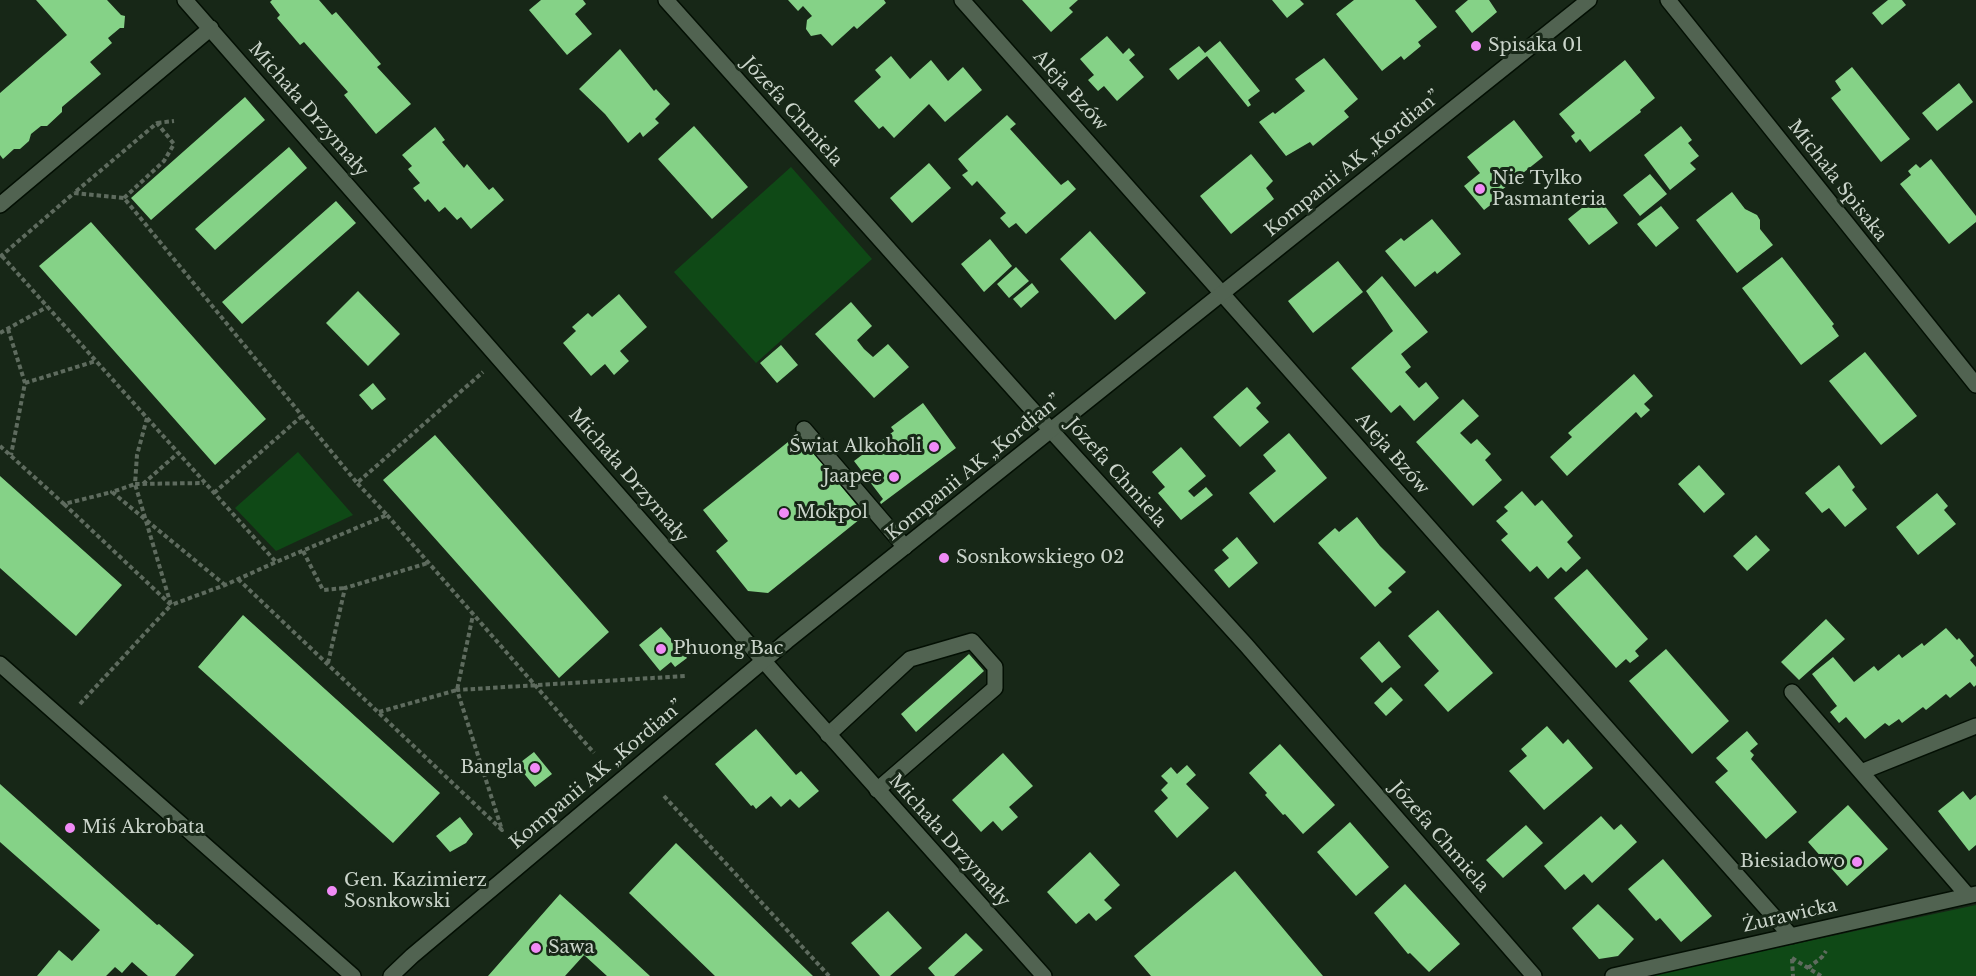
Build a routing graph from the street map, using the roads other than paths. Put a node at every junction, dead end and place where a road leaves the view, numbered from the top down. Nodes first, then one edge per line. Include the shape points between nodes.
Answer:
1 (185, 0) edge
2 (666, 0) edge
3 (962, 0) edge
4 (1589, 0) edge
5 (1668, 0) edge
6 (211, 28) junction
7 (0, 206) edge
8 (1224, 293) junction
9 (1976, 385) edge
10 (804, 429) dead end
11 (1051, 431) junction
12 (905, 547) junction
13 (764, 661) junction
14 (0, 664) edge
15 (1792, 692) dead end
16 (1976, 726) edge
17 (828, 735) junction
18 (1861, 772) junction
19 (877, 790) junction
20 (1972, 895) edge
21 (1791, 936) junction
22 (352, 976) edge
23 (391, 976) edge
24 (1044, 976) edge
25 (1534, 976) edge
26 (1613, 976) edge

1 - 6 street, Michała Drzymały
2 - 11 street, Józefa Chmiela
3 - 8 street, Aleja Bzów
4 - 8 street, Kompanii AK „Kordian”
5 - 9 street, Michała Spisaka
6 - 7 street
6 - 13 street, Michała Drzymały
8 - 11 street, Kompanii AK „Kordian”
8 - 21 street, Aleja Bzów
10 - 12 street
11 - 12 street, Kompanii AK „Kordian”
11 - 25 street, Józefa Chmiela via 1246,645
12 - 13 street, Kompanii AK „Kordian”
13 - 17 street, Michała Drzymały
13 - 23 street, Kompanii AK „Kordian”
14 - 22 street
15 - 18 street
16 - 18 street
17 - 19 street, Michała Drzymały
17 - 19 street via 910,659 972,641 995,667 995,688
18 - 20 street
19 - 24 street, Michała Drzymały
20 - 21 street, Żurawicka
21 - 26 street, Żurawicka

